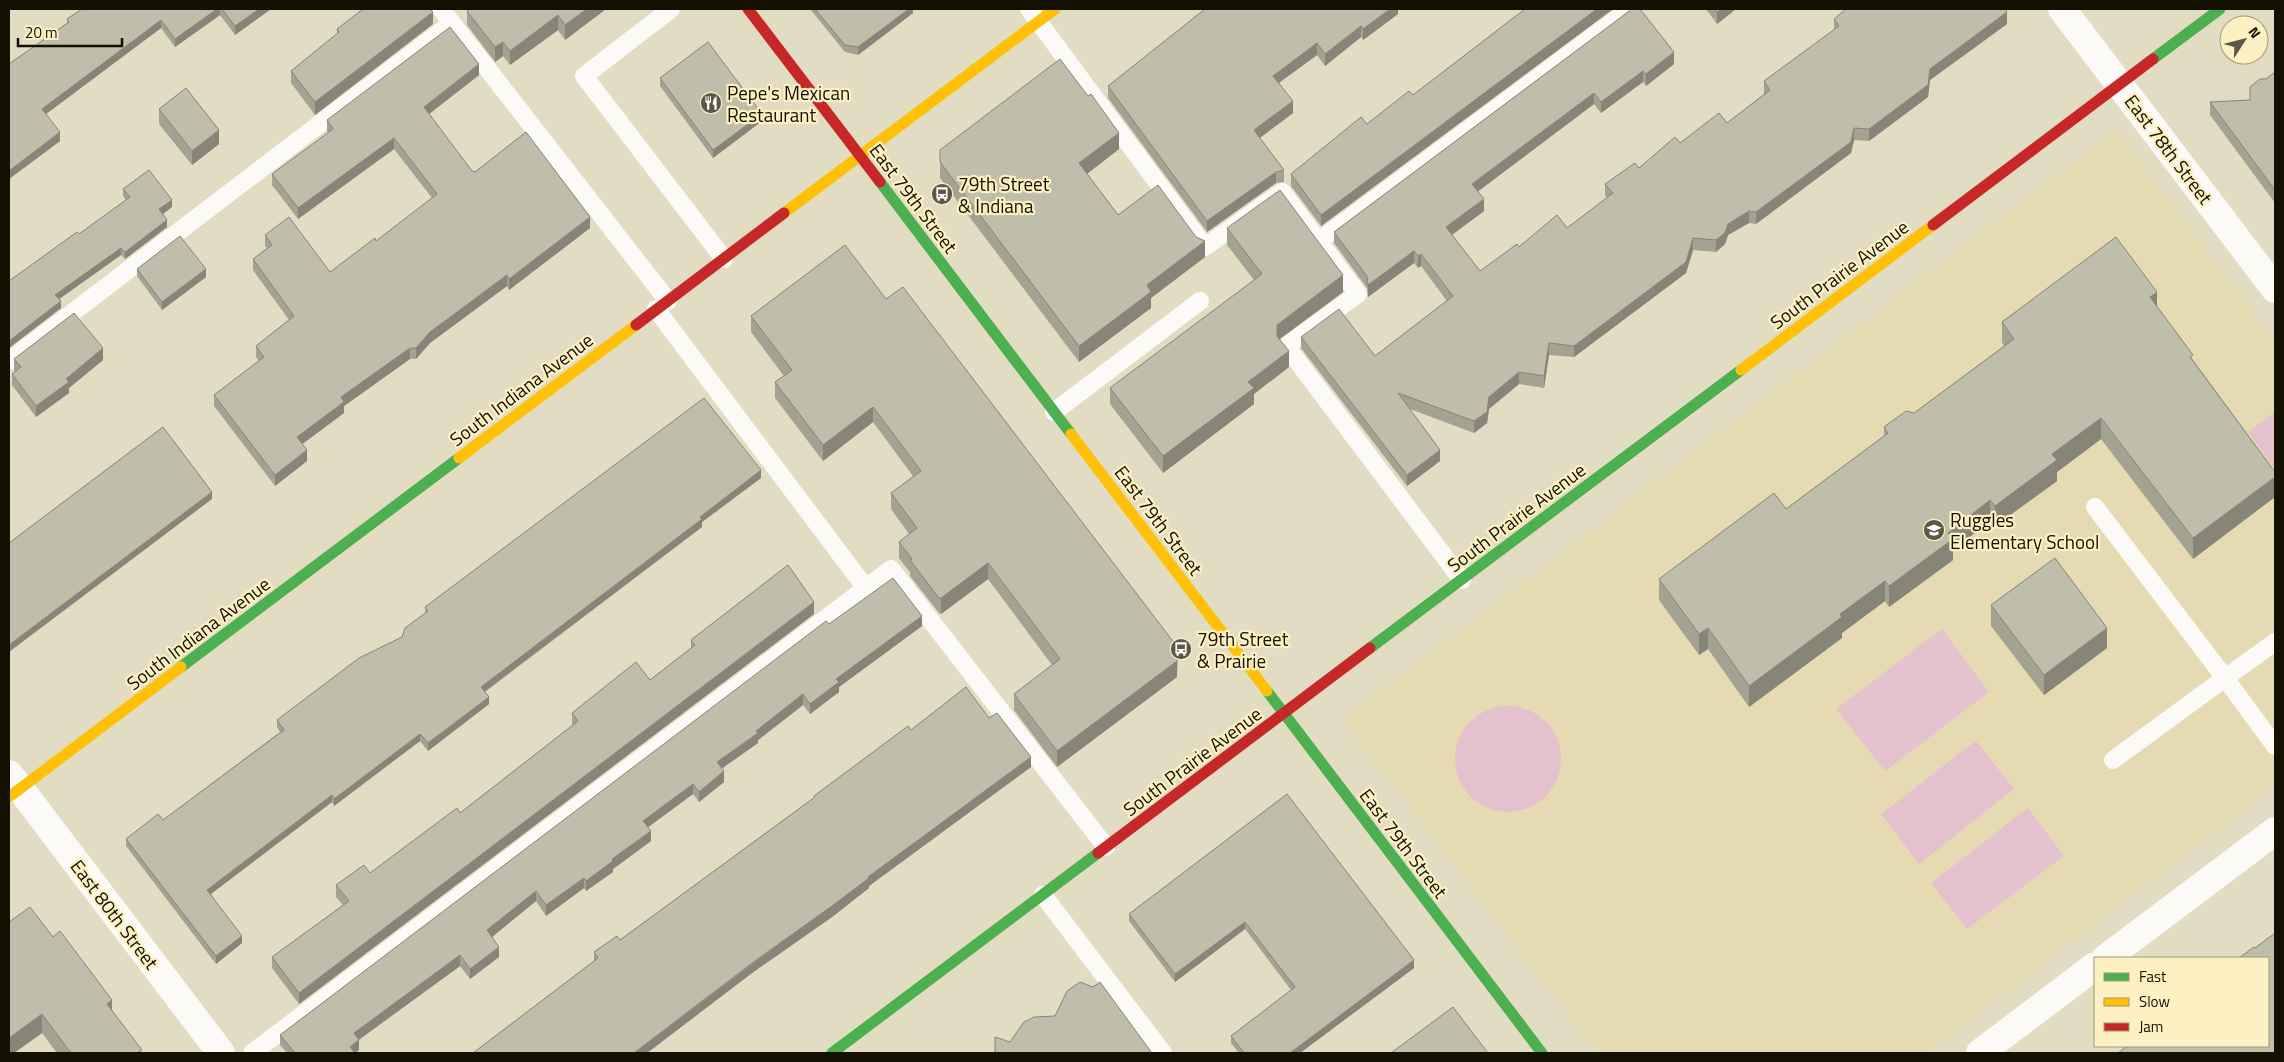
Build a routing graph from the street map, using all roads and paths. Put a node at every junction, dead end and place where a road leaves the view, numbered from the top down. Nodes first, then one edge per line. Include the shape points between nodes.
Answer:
1 (671, 9) edge
2 (748, 9) edge
3 (1055, 9) edge
4 (1630, 9) edge
5 (2062, 9) edge
6 (2220, 9) edge
7 (1034, 15) edge
8 (447, 16) edge
9 (2119, 84) junction
10 (860, 156) junction
11 (1319, 241) junction
12 (724, 259) junction
13 (2275, 289) edge
14 (1200, 301) dead end
15 (662, 305) junction
16 (9, 361) edge
17 (1054, 412) junction
18 (2095, 507) dead end
19 (1462, 580) junction
20 (865, 587) junction
21 (2275, 642) edge
22 (2225, 678) junction
23 (1284, 714) junction
24 (2275, 746) edge
25 (2113, 760) dead end
26 (12, 787) edge
27 (2275, 830) edge
28 (1106, 847) junction
29 (1043, 895) junction
30 (2107, 957) edge
31 (2094, 967) edge
32 (221, 1053) edge
33 (252, 1053) edge
34 (832, 1053) edge
35 (1163, 1053) edge
36 (1542, 1053) edge
37 (1980, 1053) edge

1 - 12 lane via 584,76
2 - 10 street, East 79th Street
3 - 7 street, South Indiana Avenue
4 - 11 lane
5 - 9 street, East 78th Street
6 - 9 street, South Prairie Avenue
7 - 10 street, South Indiana Avenue
7 - 11 lane via 1205,247 1282,192
8 - 15 lane
8 - 16 lane
9 - 13 street, East 78th Street
9 - 19 street, South Prairie Avenue
10 - 12 street, South Indiana Avenue
10 - 17 street, East 79th Street
11 - 19 lane via 1358,294 1286,346
12 - 15 street, South Indiana Avenue
14 - 17 lane
15 - 20 lane
15 - 26 street, South Indiana Avenue
17 - 23 street, East 79th Street
18 - 22 lane
19 - 23 street, South Prairie Avenue
20 - 28 lane via 891,569
20 - 33 lane
21 - 22 lane
22 - 24 lane
22 - 25 lane
23 - 28 street, South Prairie Avenue
23 - 36 street, East 79th Street
26 - 32 street, East 80th Street
27 - 30 street
28 - 29 street, South Prairie Avenue
29 - 34 street, South Prairie Avenue
29 - 35 lane
31 - 37 street

